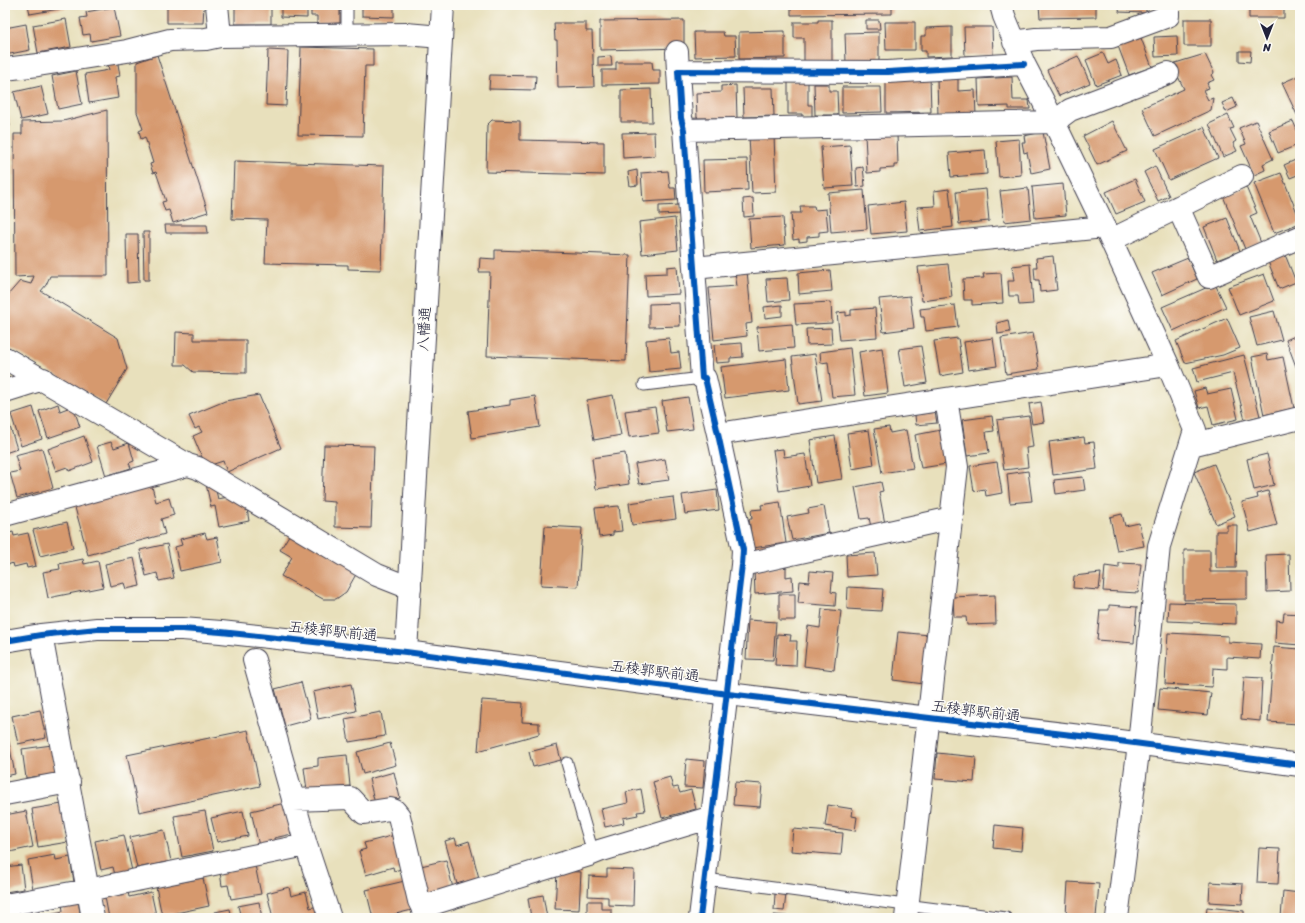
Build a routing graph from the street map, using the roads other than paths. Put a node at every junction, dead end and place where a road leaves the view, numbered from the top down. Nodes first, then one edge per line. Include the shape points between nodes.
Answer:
1 (217, 5) edge
2 (347, 5) edge
3 (443, 5) edge
4 (1001, 5) edge
5 (1168, 5) edge
6 (347, 35) junction
7 (220, 36) junction
8 (441, 37) junction
9 (1014, 42) junction
10 (1024, 64) junction
11 (5, 68) edge
12 (1168, 73) dead end
13 (1054, 122) junction
14 (684, 130) junction
15 (1242, 176) dead end
16 (1178, 207) junction
17 (1108, 234) junction
18 (1300, 238) edge
19 (694, 268) junction
20 (5, 358) edge
21 (1168, 366) junction
22 (702, 378) junction
23 (43, 379) junction
24 (644, 385) dead end
25 (5, 391) edge
26 (946, 399) junction
27 (1300, 418) edge
28 (718, 434) junction
29 (1191, 444) junction
30 (188, 465) junction
31 (5, 515) edge
32 (952, 518) junction
33 (742, 565) junction
34 (410, 588) junction
35 (41, 635) junction
36 (5, 641) edge
37 (406, 652) junction
38 (254, 660) dead end
39 (728, 694) junction
40 (929, 719) junction
41 (1139, 744) junction
42 (567, 763) dead end
43 (1300, 765) edge
44 (69, 782) junction
45 (5, 794) edge
46 (293, 800) junction
47 (712, 817) junction
48 (306, 845) junction
49 (593, 853) junction
50 (705, 879) junction
51 (88, 890) junction
52 (5, 905) edge
53 (907, 912) edge
54 (424, 913) edge
55 (93, 918) edge
56 (330, 918) edge
57 (700, 918) edge
58 (1006, 918) edge
59 (1117, 918) edge

1 - 7 street
2 - 6 lane
3 - 8 street, 八幡通
4 - 9 street
5 - 9 street via 1168,16 1111,37
6 - 7 street
6 - 8 street via 406,34
7 - 11 street via 170,40 127,51
8 - 34 street, 八幡通
9 - 10 street
10 - 13 street
10 - 14 street via 888,72 678,62
12 - 13 street via 1070,110
13 - 14 street
13 - 17 street
14 - 19 street
15 - 16 street
16 - 17 street
16 - 18 street via 1209,277
17 - 19 street
17 - 21 street
19 - 22 street
20 - 23 street
21 - 26 street
21 - 29 street via 1195,430
22 - 24 lane
22 - 28 street via 705,378
23 - 25 street
23 - 30 street
26 - 28 street
26 - 32 street via 957,467
27 - 29 street
28 - 33 street via 743,550
29 - 41 street via 1159,546
30 - 31 street
30 - 34 street via 198,468 377,575
32 - 33 street
32 - 40 street
33 - 39 street
34 - 37 street, 八幡通
35 - 36 street, 五稜郭駅前通
35 - 37 street, 五稜郭駅前通 via 97,629 182,629
35 - 44 street
37 - 39 street, 五稜郭駅前通
38 - 46 street
39 - 40 street, 五稜郭駅前通
39 - 47 street
40 - 41 street, 五稜郭駅前通
40 - 53 street
41 - 43 street, 五稜郭駅前通
41 - 59 street
42 - 49 lane
44 - 45 street
44 - 51 street
46 - 48 street
46 - 54 street via 350,798 364,813 395,810 399,816
47 - 49 street
47 - 50 street
48 - 51 street
48 - 56 street
49 - 54 street
50 - 53 lane
50 - 57 street
51 - 52 street
51 - 55 street
53 - 58 lane

